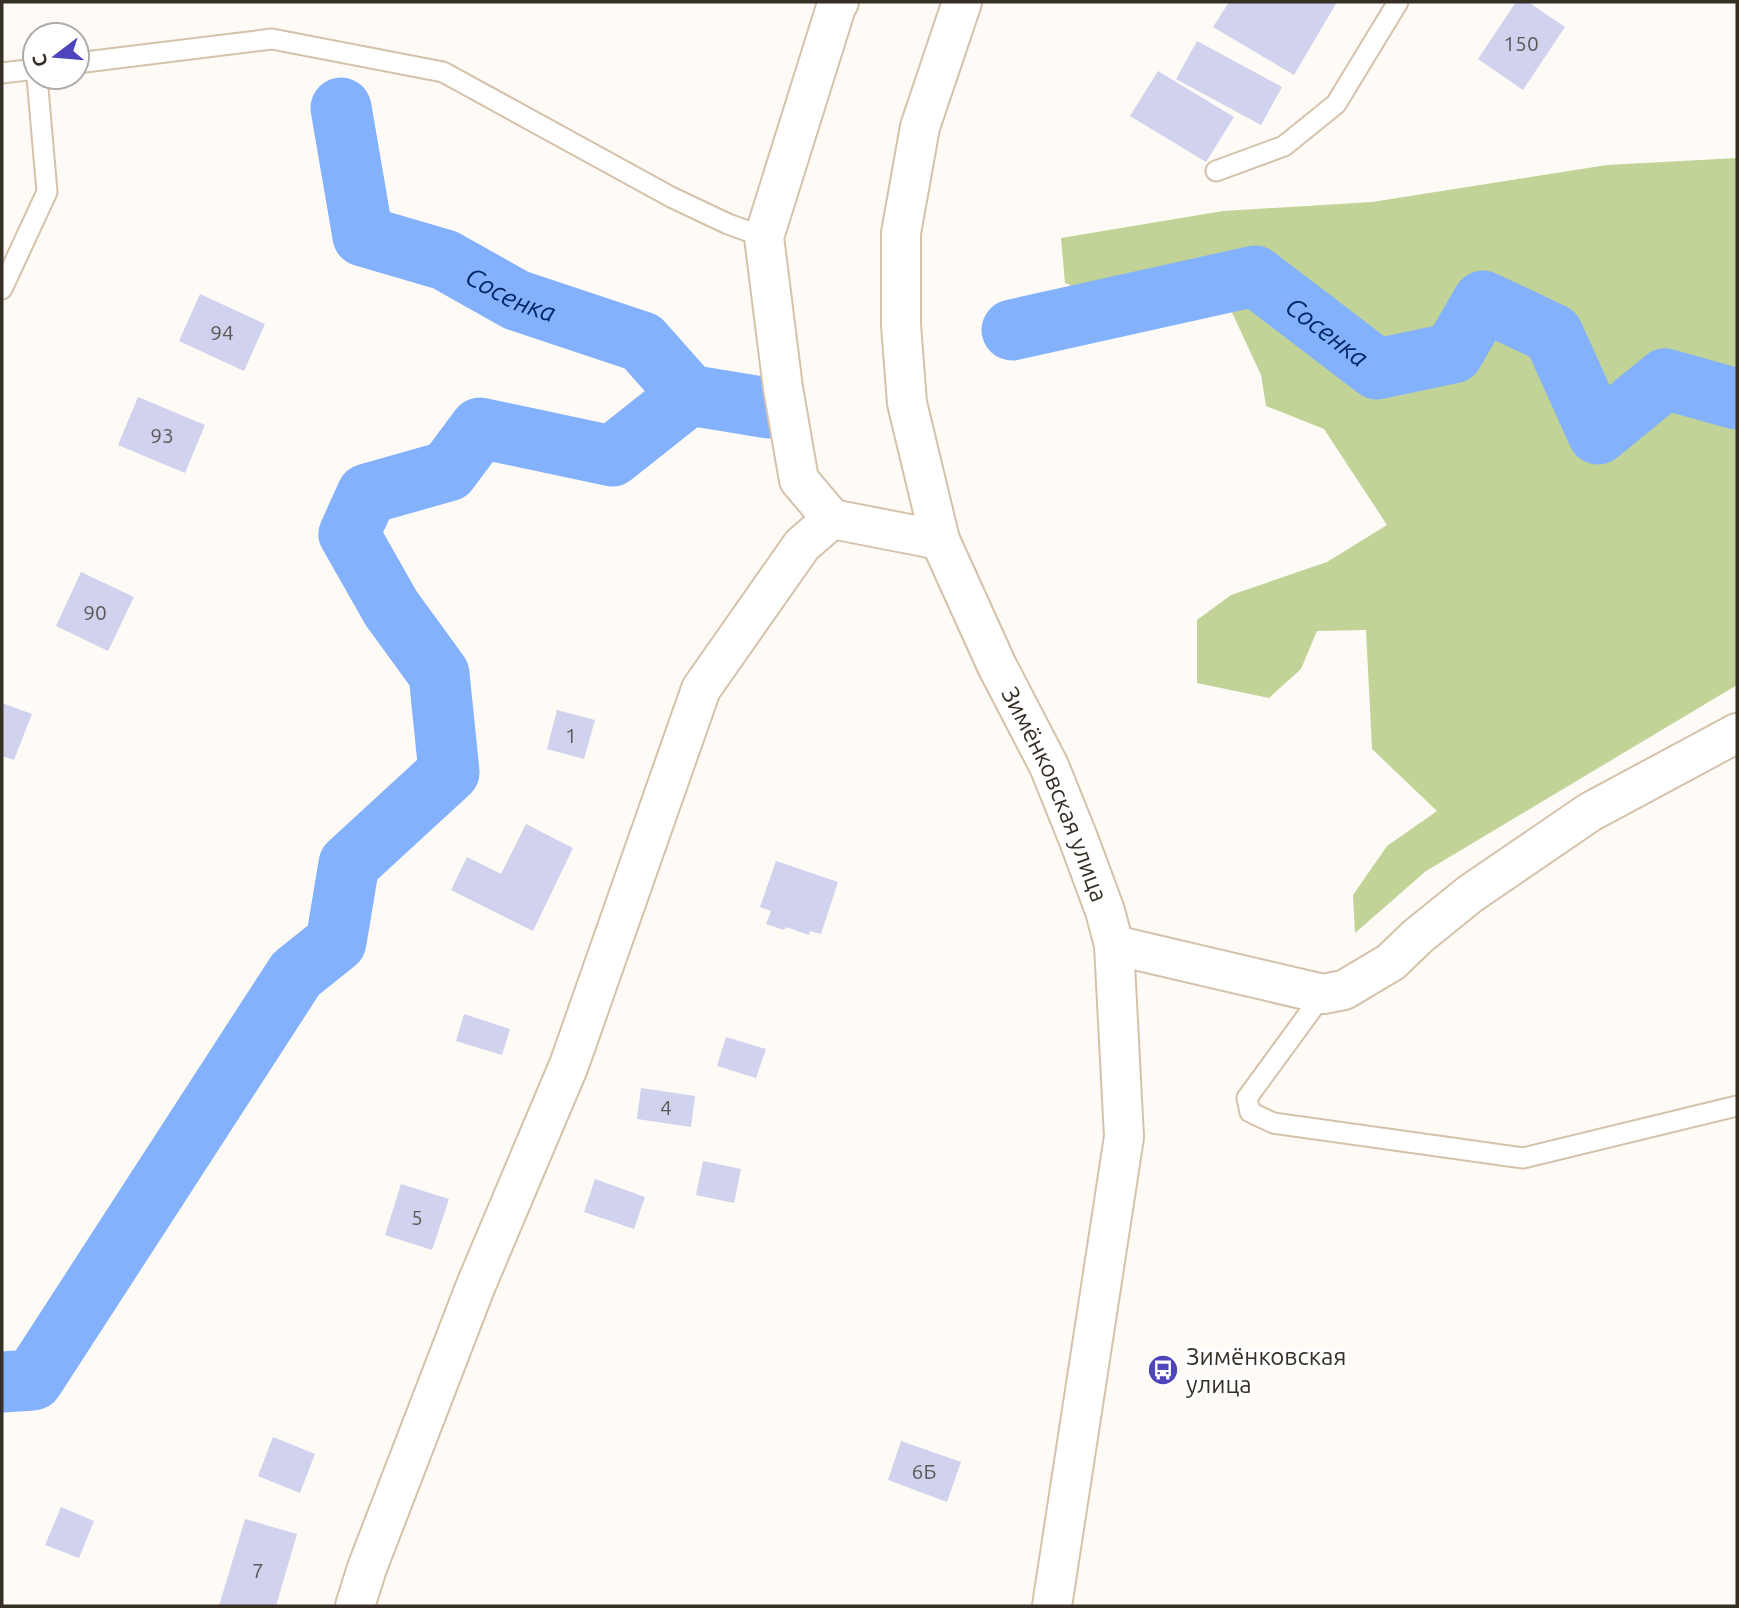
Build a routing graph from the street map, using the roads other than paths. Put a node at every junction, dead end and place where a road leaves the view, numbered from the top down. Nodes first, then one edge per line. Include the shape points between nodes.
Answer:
1 (839, 2) edge
2 (962, 2) edge
3 (1398, 2) edge
4 (91, 61) edge
5 (21, 71) edge
6 (2, 73) edge
7 (38, 91) edge
8 (1216, 171) dead end
9 (764, 237) junction
10 (2, 289) edge
11 (832, 519) junction
12 (940, 540) junction
13 (1737, 733) edge
14 (1114, 945) junction
15 (1323, 994) junction
16 (1737, 1106) edge
17 (355, 1606) edge
18 (1052, 1606) edge

1 - 9 street
2 - 12 street, Зимёнковская улица via 920,127 901,233 907,403
3 - 8 lane via 1336,104 1284,146
4 - 9 lane via 272,39 443,72 671,197
5 - 6 lane
7 - 10 lane via 47,192
9 - 11 street via 799,480
11 - 12 street
11 - 17 street via 802,545 701,689 569,1065 471,1298
12 - 14 street, Зимёнковская улица via 1049,766 1079,838
13 - 15 street via 1590,812 1470,894 1391,962 1344,990
14 - 15 street
14 - 18 street, Зимёнковская улица via 1124,1137
15 - 16 lane via 1247,1098 1250,1112 1273,1123 1523,1158

